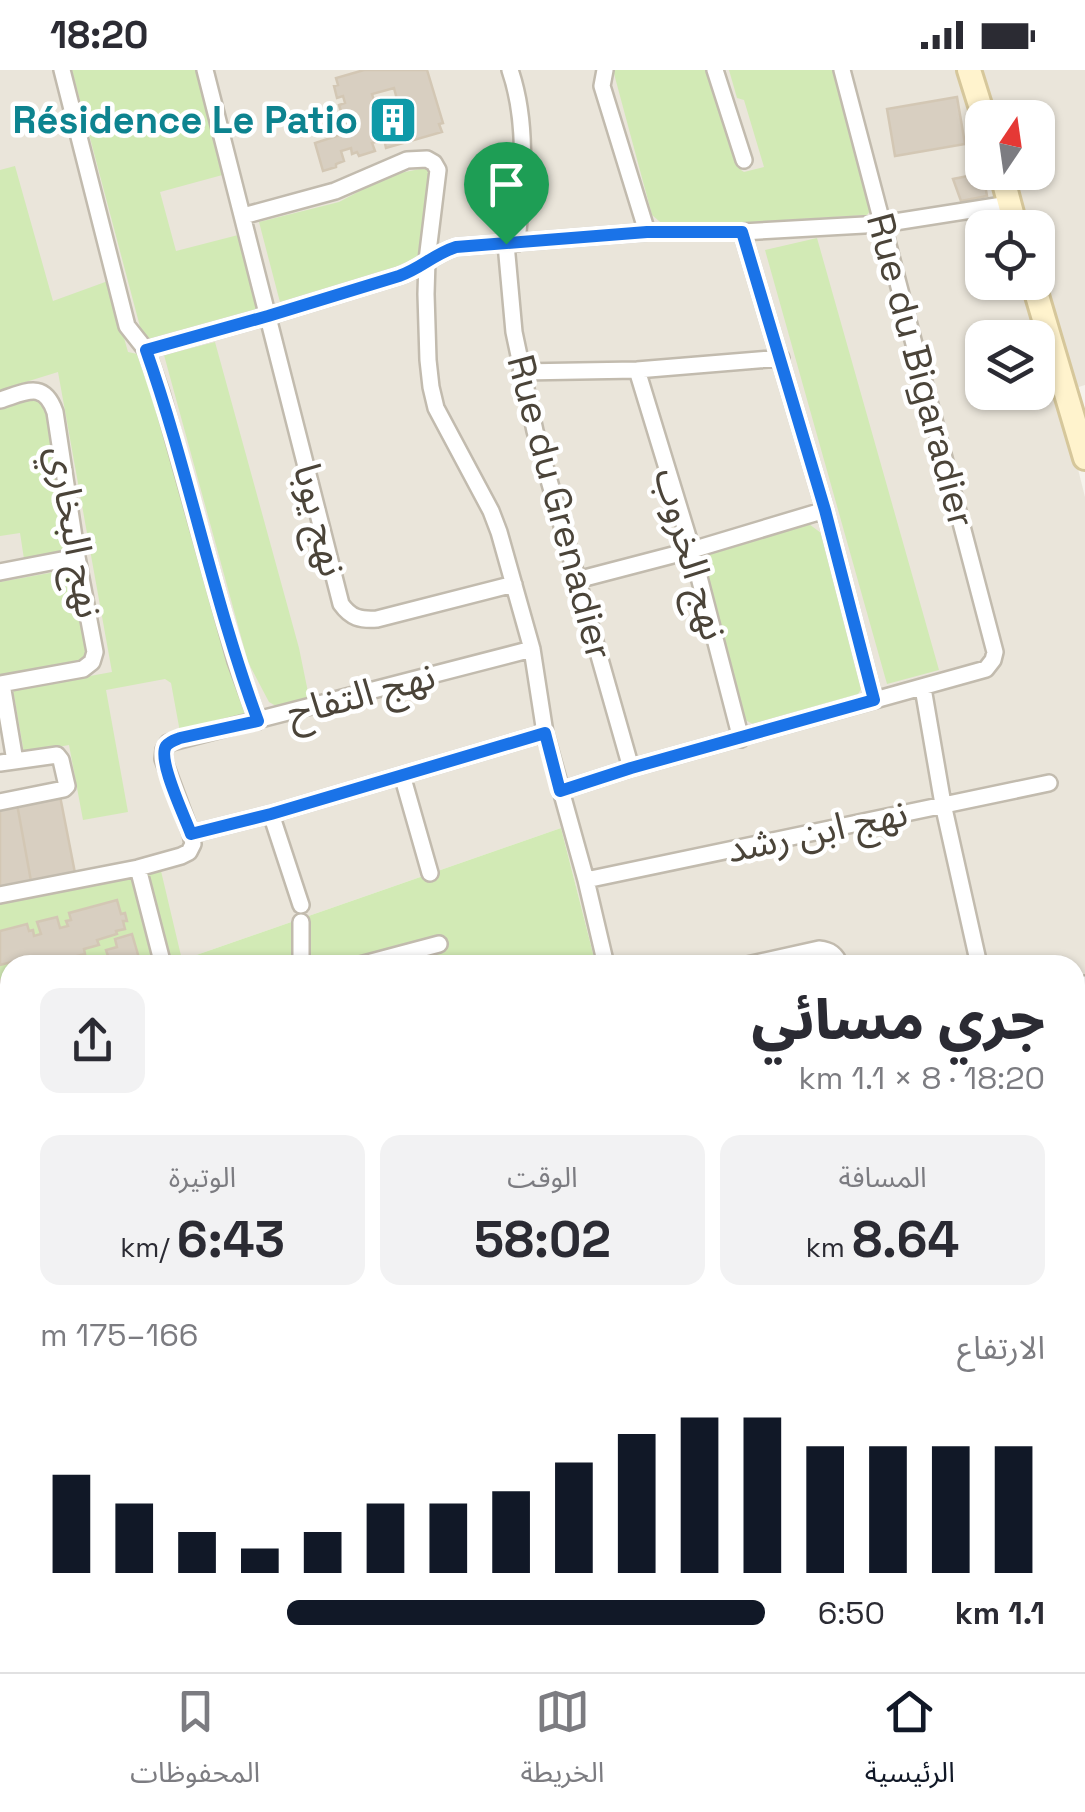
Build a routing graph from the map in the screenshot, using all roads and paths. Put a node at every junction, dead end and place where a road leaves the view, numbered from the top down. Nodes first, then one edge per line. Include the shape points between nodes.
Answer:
1 (62, 70) edge
2 (205, 70) edge
3 (510, 70) edge
4 (606, 70) edge
5 (715, 70) edge
6 (842, 70) edge
7 (970, 70) edge
8 (979, 100) edge
9 (744, 160) dead end
10 (1006, 190) edge
11 (1009, 204) junction
12 (1011, 210) edge
13 (243, 216) junction
14 (882, 224) junction
15 (647, 232) junction
16 (742, 232) junction
17 (511, 243) junction
18 (428, 260) junction
19 (1039, 300) edge
20 (268, 316) junction
21 (146, 350) junction
22 (782, 358) junction
23 (1058, 363) junction
24 (637, 370) junction
25 (521, 372) junction
26 (0, 400) edge
27 (1085, 411) edge
28 (1085, 458) edge
29 (825, 510) junction
30 (692, 550) junction
31 (76, 558) junction
32 (0, 572) edge
33 (577, 580) junction
34 (514, 584) junction
35 (532, 648) junction
36 (1, 684) edge
37 (923, 688) junction
38 (874, 700) junction
39 (258, 721) junction
40 (545, 733) junction
41 (741, 738) junction
42 (8, 762) edge
43 (631, 768) junction
44 (402, 775) junction
45 (1049, 783) dead end
46 (560, 791) junction
47 (0, 802) edge
48 (944, 804) junction
49 (271, 814) junction
50 (191, 834) junction
51 (138, 868) junction
52 (430, 873) dead end
53 (586, 880) junction
54 (0, 895) edge
55 (439, 944) dead end
56 (160, 955) edge
57 (301, 955) edge
58 (398, 955) edge
59 (604, 955) edge
60 (792, 955) edge
61 (835, 955) edge
62 (977, 955) edge

1 - 21 street via 126,326
2 - 13 street, نهج يوبا
3 - 17 street, Rue du Grenadier via 522,143
4 - 15 street via 602,86
5 - 9 street
6 - 14 street, Rue du Bigaradier
7 - 8 main road
10 - 11 main road
11 - 12 main road
11 - 14 street
13 - 18 street via 427,159 438,170
13 - 20 street, نهج يوبا
14 - 16 street
14 - 37 street, Rue du Bigaradier via 995,652 986,669
15 - 16 street
15 - 17 street
16 - 22 street
17 - 18 street via 456,247
17 - 25 street, Rue du Grenadier
18 - 20 street via 399,276
18 - 34 street via 428,360 436,408 491,511
19 - 23 main road
20 - 21 street
20 - 34 street, نهج يوبا via 348,614 377,619
21 - 39 street
22 - 24 street
22 - 29 street
23 - 27 main road
23 - 28 main road
24 - 25 street
24 - 30 street, نهج الخروب
25 - 33 street, Rue du Grenadier
26 - 31 street, نهج البخاري via 36,390 50,398
29 - 30 street
29 - 38 street
30 - 33 street
30 - 41 street, نهج الخروب
31 - 32 street
31 - 36 street, نهج البخاري via 92,662
33 - 43 street, Rue du Grenadier
34 - 35 street
35 - 39 street, نهج التفاح
35 - 40 street
36 - 42 street
37 - 38 street
37 - 48 street
38 - 41 street
39 - 50 street, نهج التفاح via 168,742 166,767
40 - 44 street
40 - 46 street
41 - 43 street
42 - 47 street via 57,756 66,788
43 - 46 street
44 - 49 street
44 - 52 street
45 - 48 street, نهج ابن رشد
46 - 53 street
48 - 53 street, نهج ابن رشد
48 - 62 street
49 - 50 street
49 - 57 street via 301,914
50 - 51 street via 189,852
51 - 54 street
51 - 56 street
53 - 59 street
55 - 58 street
60 - 61 street via 819,949

